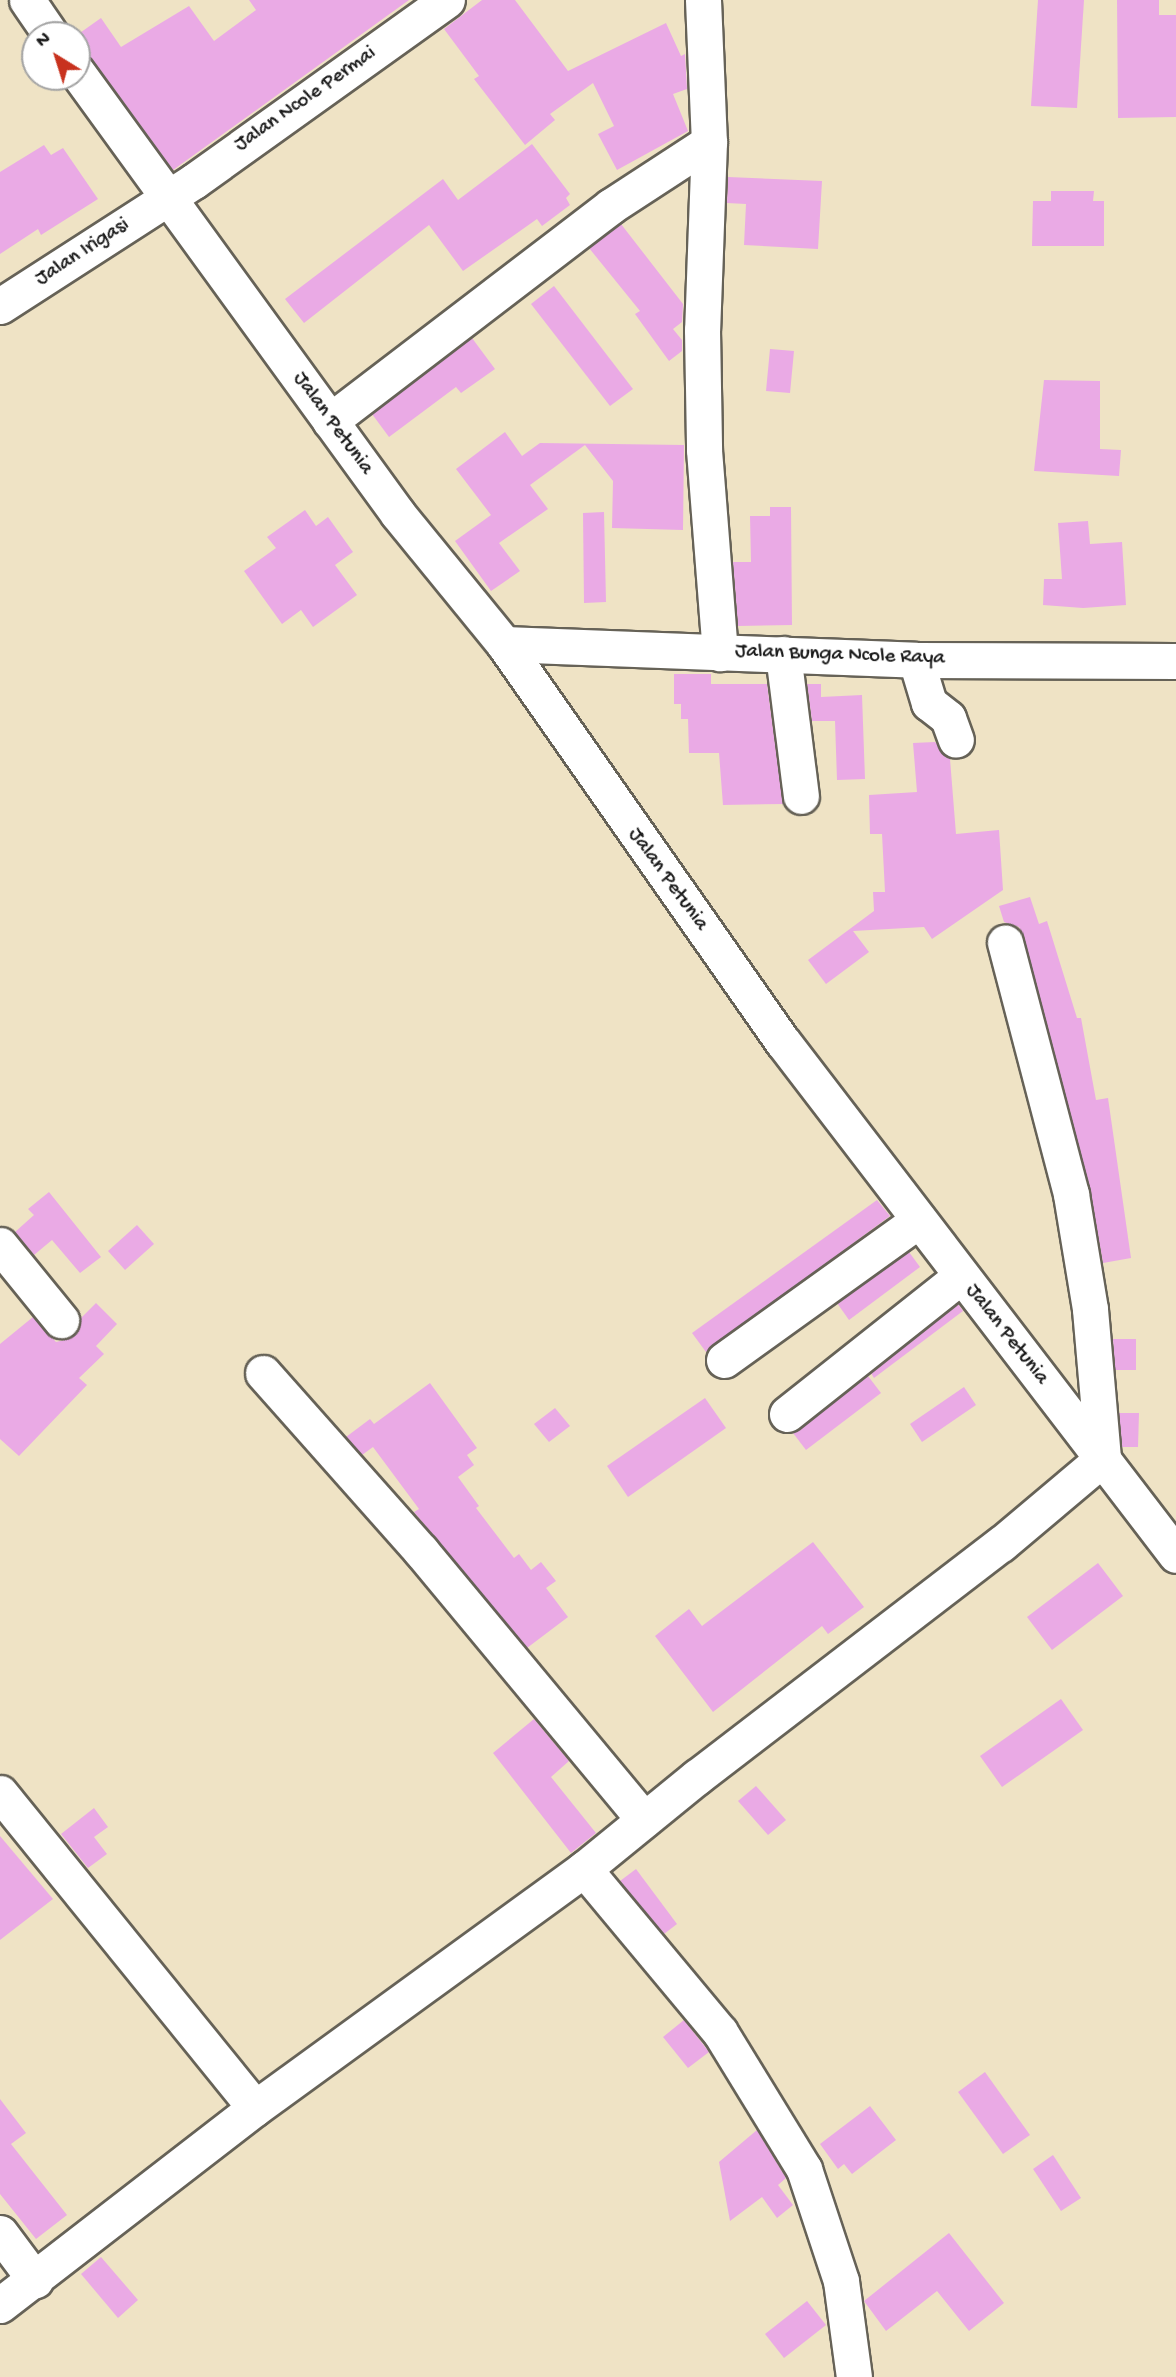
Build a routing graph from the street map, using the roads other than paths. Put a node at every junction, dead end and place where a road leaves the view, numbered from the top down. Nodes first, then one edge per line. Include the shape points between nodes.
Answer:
1 (27, 0) edge
2 (447, 0) edge
3 (703, 0) edge
4 (41, 21) edge
5 (90, 91) edge
6 (709, 142) junction
7 (166, 200) junction
8 (0, 306) edge
9 (330, 421) junction
10 (504, 644) junction
11 (720, 653) junction
12 (783, 654) junction
13 (916, 660) junction
14 (1176, 661) edge
15 (956, 740) dead end
16 (801, 796) dead end
17 (1005, 942) dead end
18 (919, 1220) junction
19 (0, 1245) edge
20 (961, 1276) junction
21 (61, 1320) dead end
22 (724, 1360) dead end
23 (263, 1373) dead end
24 (787, 1414) dead end
25 (1103, 1458) junction
26 (1176, 1555) edge
27 (0, 1793) edge
28 (644, 1820) junction
29 (584, 1869) junction
30 (255, 2108) junction
31 (0, 2233) edge
32 (35, 2280) junction
33 (0, 2305) edge
34 (854, 2377) edge

1 - 4 street
2 - 7 street, Jalan Ncole Permai
3 - 6 street
5 - 7 street, Jalan Petunia
6 - 9 street via 611,206
6 - 11 street via 702,330 704,450
7 - 8 street, Jalan Irigasi
7 - 9 street, Jalan Petunia
9 - 10 street, Jalan Petunia via 398,514
10 - 11 street, Jalan Bunga Ncole Raya
10 - 18 street, Jalan Petunia via 775,1031
11 - 12 street, Jalan Bunga Ncole Raya
12 - 13 street, Jalan Bunga Ncole Raya
12 - 16 street
13 - 14 street, Jalan Bunga Ncole Raya
13 - 15 street via 929,703 948,718
17 - 25 street via 1071,1194 1090,1309
18 - 20 street, Jalan Petunia
18 - 22 street
19 - 21 street
20 - 24 street
20 - 25 street, Jalan Petunia
23 - 28 street via 421,1551
25 - 26 street, Jalan Petunia
25 - 28 street via 1001,1544
27 - 30 street
28 - 29 street
29 - 30 street
29 - 34 street via 720,2032 804,2169 841,2281
30 - 32 street
31 - 32 street
32 - 33 street

